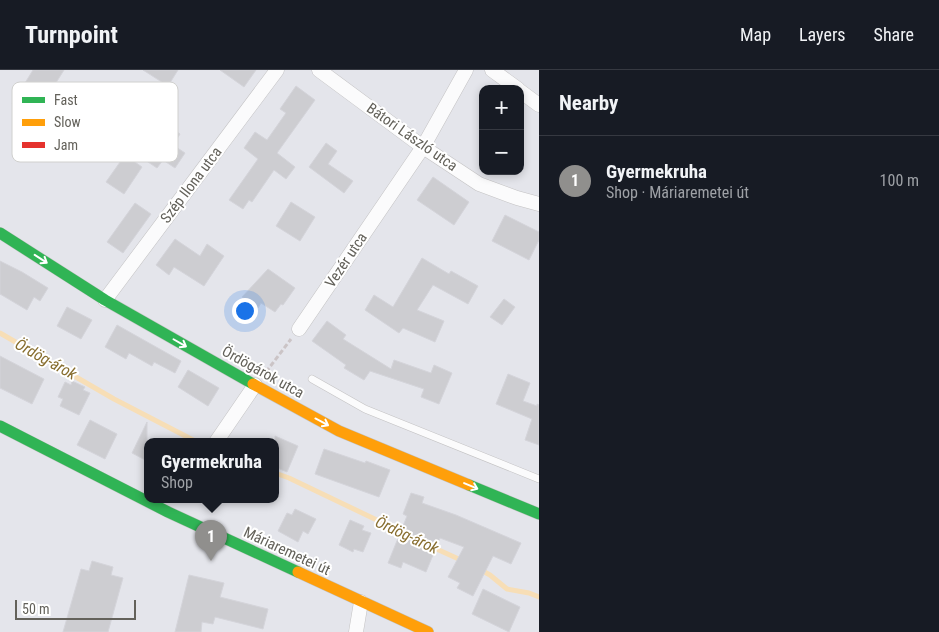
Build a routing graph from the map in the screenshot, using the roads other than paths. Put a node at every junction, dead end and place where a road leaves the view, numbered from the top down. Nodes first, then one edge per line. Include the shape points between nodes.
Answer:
1 (277, 70) edge
2 (319, 70) edge
3 (466, 70) edge
4 (492, 70) edge
5 (512, 85) edge
6 (524, 94) edge
7 (539, 104) edge
8 (423, 147) junction
9 (539, 204) edge
10 (0, 233) edge
11 (105, 300) junction
12 (299, 329) road end
13 (312, 379) dead end
14 (255, 385) junction
15 (0, 426) edge
16 (219, 438) edge
17 (539, 479) edge
18 (144, 494) edge
19 (164, 503) edge
20 (539, 508) edge
21 (526, 509) junction
22 (539, 514) edge
23 (360, 602) junction
24 (356, 632) edge
25 (428, 632) edge

1 - 11 street, Szép Ilona utca
2 - 8 street, Bátori László utca
3 - 8 street, Vezér utca
4 - 5 street
6 - 7 street
8 - 9 street, Bátori László utca via 479,184
8 - 12 street, Vezér utca
10 -> 11 street, Ördögárok utca
11 -> 14 street, Ördögárok utca
13 - 17 lane, Ördögárok utca via 364,409
14 - 16 street
14 -> 21 street, Ördögárok utca via 340,431
15 - 18 street, Máriaremetei út
19 - 23 street, Máriaremetei út
20 - 21 lane, Ördögárok utca
21 - 22 street, Ördögárok utca
23 - 24 street
23 - 25 street, Máriaremetei út

